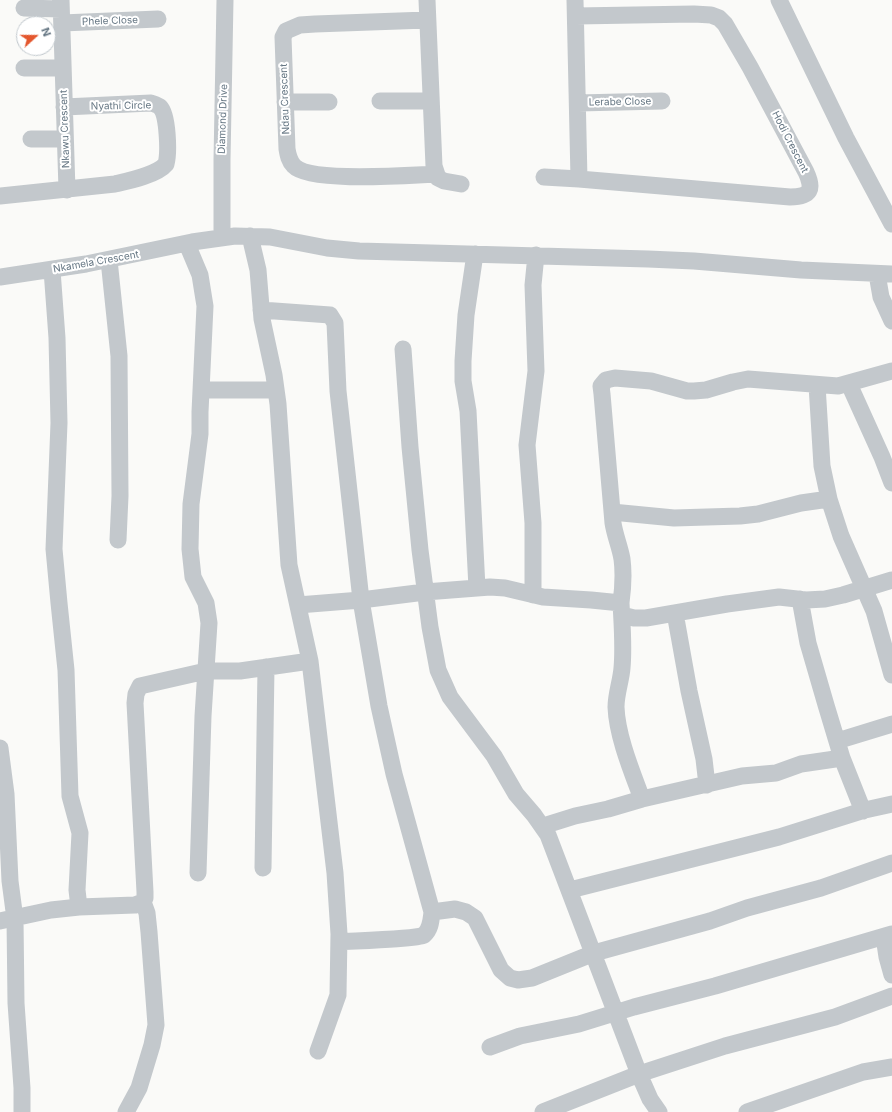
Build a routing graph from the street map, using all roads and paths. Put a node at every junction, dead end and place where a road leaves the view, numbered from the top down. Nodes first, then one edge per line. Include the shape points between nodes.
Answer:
1 (225, 0) edge
2 (427, 0) edge
3 (779, 0) edge
4 (24, 8) dead end
5 (576, 8) edge
6 (61, 10) edge
7 (158, 19) dead end
8 (427, 20) junction
9 (24, 68) dead end
10 (63, 68) junction
11 (380, 101) dead end
12 (431, 101) junction
13 (662, 101) dead end
14 (285, 102) junction
15 (328, 102) dead end
16 (578, 103) junction
17 (64, 107) junction
18 (65, 138) junction
19 (31, 139) dead end
20 (436, 174) junction
21 (544, 177) dead end
22 (579, 179) junction
23 (461, 184) dead end
24 (67, 190) junction
25 (0, 196) edge
26 (892, 224) edge
27 (250, 236) junction
28 (222, 238) junction
29 (189, 243) junction
30 (475, 254) junction
31 (536, 255) junction
32 (109, 260) junction
33 (52, 270) junction
34 (885, 274) edge
35 (0, 277) edge
36 (261, 310) junction
37 (892, 321) edge
38 (403, 349) dead end
39 (892, 371) edge
40 (849, 384) junction
41 (817, 385) junction
42 (201, 390) junction
43 (276, 390) junction
44 (892, 483) edge
45 (829, 499) junction
46 (612, 512) junction
47 (118, 540) dead end
48 (892, 580) edge
49 (477, 588) junction
50 (865, 588) junction
51 (425, 592) junction
52 (533, 594) junction
53 (800, 599) junction
54 (361, 600) junction
55 (298, 605) junction
56 (622, 609) junction
57 (675, 613) junction
58 (310, 661) junction
59 (266, 667) junction
60 (206, 671) junction
61 (892, 675) edge
62 (892, 724) edge
63 (837, 741) junction
64 (0, 748) edge
65 (842, 758) junction
66 (707, 784) junction
67 (642, 799) junction
68 (892, 804) edge
69 (863, 811) junction
70 (543, 826) junction
71 (892, 863) edge
72 (264, 868) dead end
73 (198, 873) dead end
74 (570, 890) junction
75 (143, 902) junction
76 (79, 907) junction
77 (432, 912) junction
78 (8, 920) edge
79 (888, 936) edge
80 (339, 942) junction
81 (594, 953) junction
82 (892, 975) edge
83 (892, 996) edge
84 (616, 1013) junction
85 (490, 1047) dead end
86 (318, 1051) dead end
87 (892, 1067) edge
88 (639, 1074) junction
89 (22, 1112) edge
90 (126, 1112) edge
91 (542, 1112) edge
92 (659, 1112) edge
93 (747, 1112) edge

1 - 28 street, Diamond Drive
2 - 8 street
3 - 26 street via 846,138
4 - 6 street, Phele Close
5 - 16 street, Hodi Crescent
5 - 22 street, Hodi Crescent via 711,15 719,18 730,31 750,66 810,184 805,194 790,197
6 - 7 street, Phele Close
6 - 10 street, Nkawu Crescent
8 - 12 street
8 - 14 street, Ndau Crescent via 300,25 286,31 283,37
9 - 10 street
10 - 17 street, Nkawu Crescent
11 - 12 street
12 - 20 street
13 - 16 street, Lerabe Close
14 - 15 street
14 - 20 street, Ndau Crescent via 289,159 294,167 302,171 333,176
16 - 22 street, Hodi Crescent
17 - 18 street, Nkawu Crescent
17 - 24 street, Nyathi Circle via 151,103 163,111 167,126 167,161 162,168 126,182
18 - 19 street
18 - 24 street, Nkawu Crescent
20 - 23 street, Ndau Crescent via 444,181
21 - 22 street, Hodi Crescent
24 - 25 street
27 - 28 street, Nkamela Crescent
27 - 30 street, Nkamela Crescent via 359,251
27 - 36 street via 258,270
28 - 29 street, Nkamela Crescent
29 - 32 street, Nkamela Crescent
29 - 42 street via 200,274 205,306
30 - 31 street, Nkamela Crescent
30 - 49 street via 466,315 463,381 468,411
31 - 34 street, Nkamela Crescent via 694,261
31 - 52 street via 533,285 536,371 527,445 533,523
32 - 33 street, Nkamela Crescent
32 - 47 street via 119,356
33 - 35 street, Nkamela Crescent
33 - 76 street via 59,423 54,549 66,670 70,796 80,833 77,890
34 - 37 street via 881,297
36 - 43 street
36 - 54 street via 330,315 335,323 338,391
38 - 51 street
39 - 40 street
40 - 41 street
40 - 44 street
41 - 45 street via 822,466
41 - 46 street via 748,379 706,390 687,391 651,381 615,378 606,380 602,386 602,394
42 - 43 street
42 - 60 street via 200,434 191,504 190,549 193,577 206,603 209,623
43 - 55 street via 289,565
45 - 46 street via 740,516 674,518
45 - 50 street via 841,536
46 - 56 street via 622,561
48 - 50 street
49 - 51 street
49 - 52 street via 505,588
50 - 53 street via 825,599
50 - 61 street
51 - 54 street
51 - 70 street via 438,670 450,697 494,756 516,794
52 - 56 street via 591,600
53 - 57 street via 779,597
53 - 63 street via 808,643
54 - 55 street
54 - 77 street via 379,706 394,774
55 - 58 street
56 - 57 street via 634,618
56 - 67 street via 623,653 616,702 617,718
57 - 66 street
58 - 59 street
58 - 80 street via 335,873
59 - 60 street via 240,671
59 - 72 street
60 - 73 street
60 - 75 street via 140,686 136,694 145,898
62 - 63 street
63 - 65 street
64 - 78 street via 6,794 10,881
65 - 66 street via 801,764 776,773 742,776
65 - 69 street
66 - 67 street
67 - 70 street
68 - 69 street
69 - 74 street via 779,837
70 - 74 street
71 - 81 street via 820,888
74 - 81 street
75 - 76 street via 135,905
75 - 90 street via 147,913 156,1025 139,1088
76 - 78 street via 51,910
77 - 80 street via 429,929 423,935
77 - 81 street via 455,909 475,918 502,970 510,978 532,978
78 - 89 street
79 - 82 street via 887,957
79 - 84 street
80 - 86 street via 338,995
81 - 84 street
83 - 88 street via 835,1017 725,1046
84 - 85 street via 579,1024 520,1036
84 - 88 street
87 - 93 street via 863,1072
88 - 91 street
88 - 92 street

